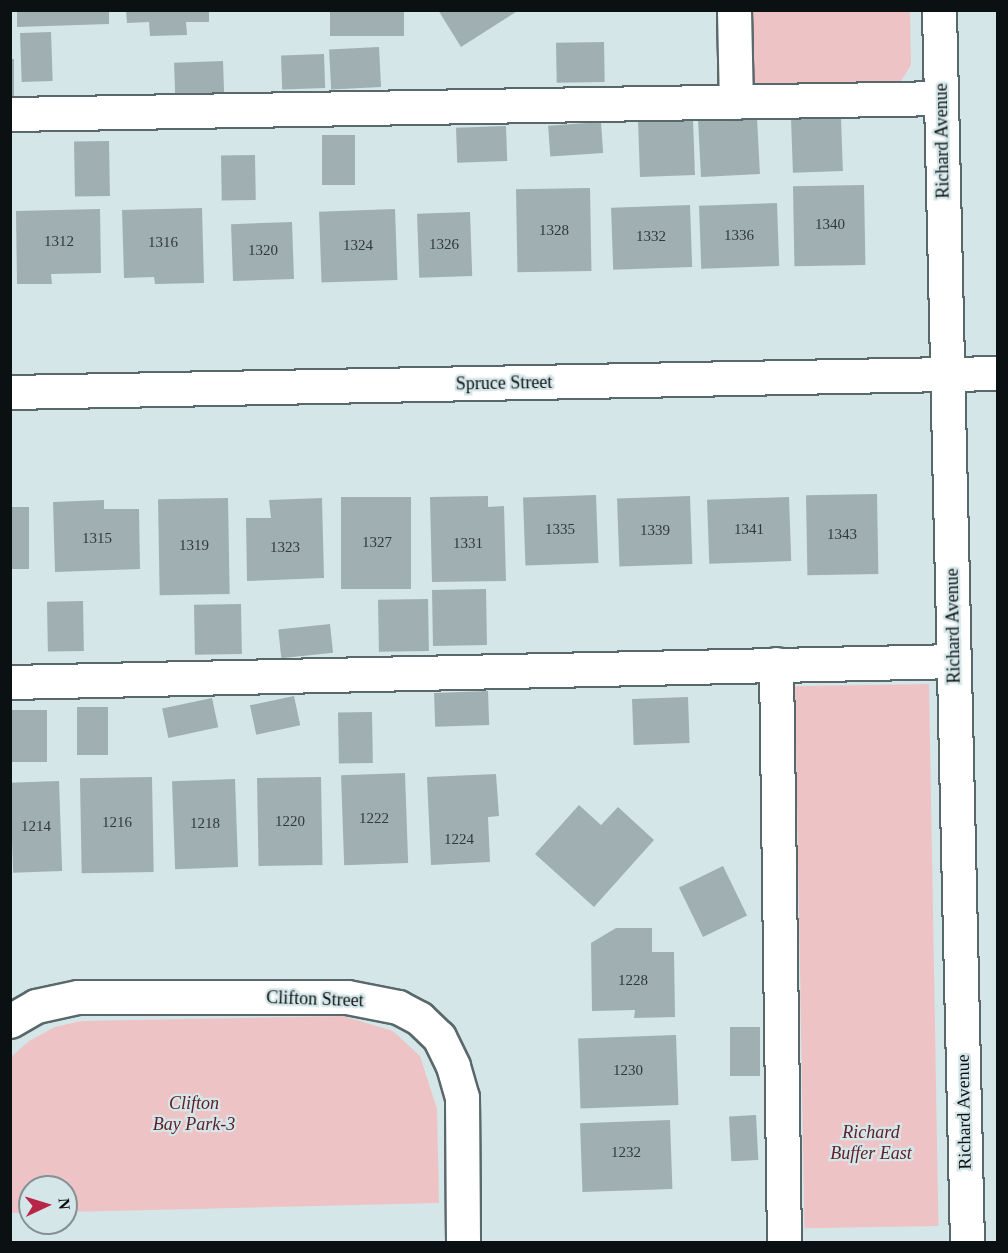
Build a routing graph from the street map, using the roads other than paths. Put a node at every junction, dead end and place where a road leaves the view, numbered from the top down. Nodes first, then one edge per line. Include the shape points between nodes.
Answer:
1 (734, 10) edge
2 (939, 10) edge
3 (941, 98) junction
4 (736, 102) junction
5 (10, 114) edge
6 (998, 373) edge
7 (948, 374) junction
8 (10, 392) edge
9 (954, 661) junction
10 (776, 664) junction
11 (10, 682) edge
12 (10, 1022) edge
13 (463, 1242) edge
14 (784, 1242) edge
15 (967, 1242) edge

1 - 4 street
2 - 3 street, Richard Avenue
3 - 4 street
3 - 7 street, Richard Avenue
4 - 5 street
6 - 7 street, Spruce Street
7 - 8 street, Spruce Street
7 - 9 street, Richard Avenue
9 - 10 street
9 - 15 street, Richard Avenue
10 - 11 street
10 - 14 street
12 - 13 street, Clifton Street via 36,1006 78,997 347,997 398,1007 419,1018 439,1037 462,1097

